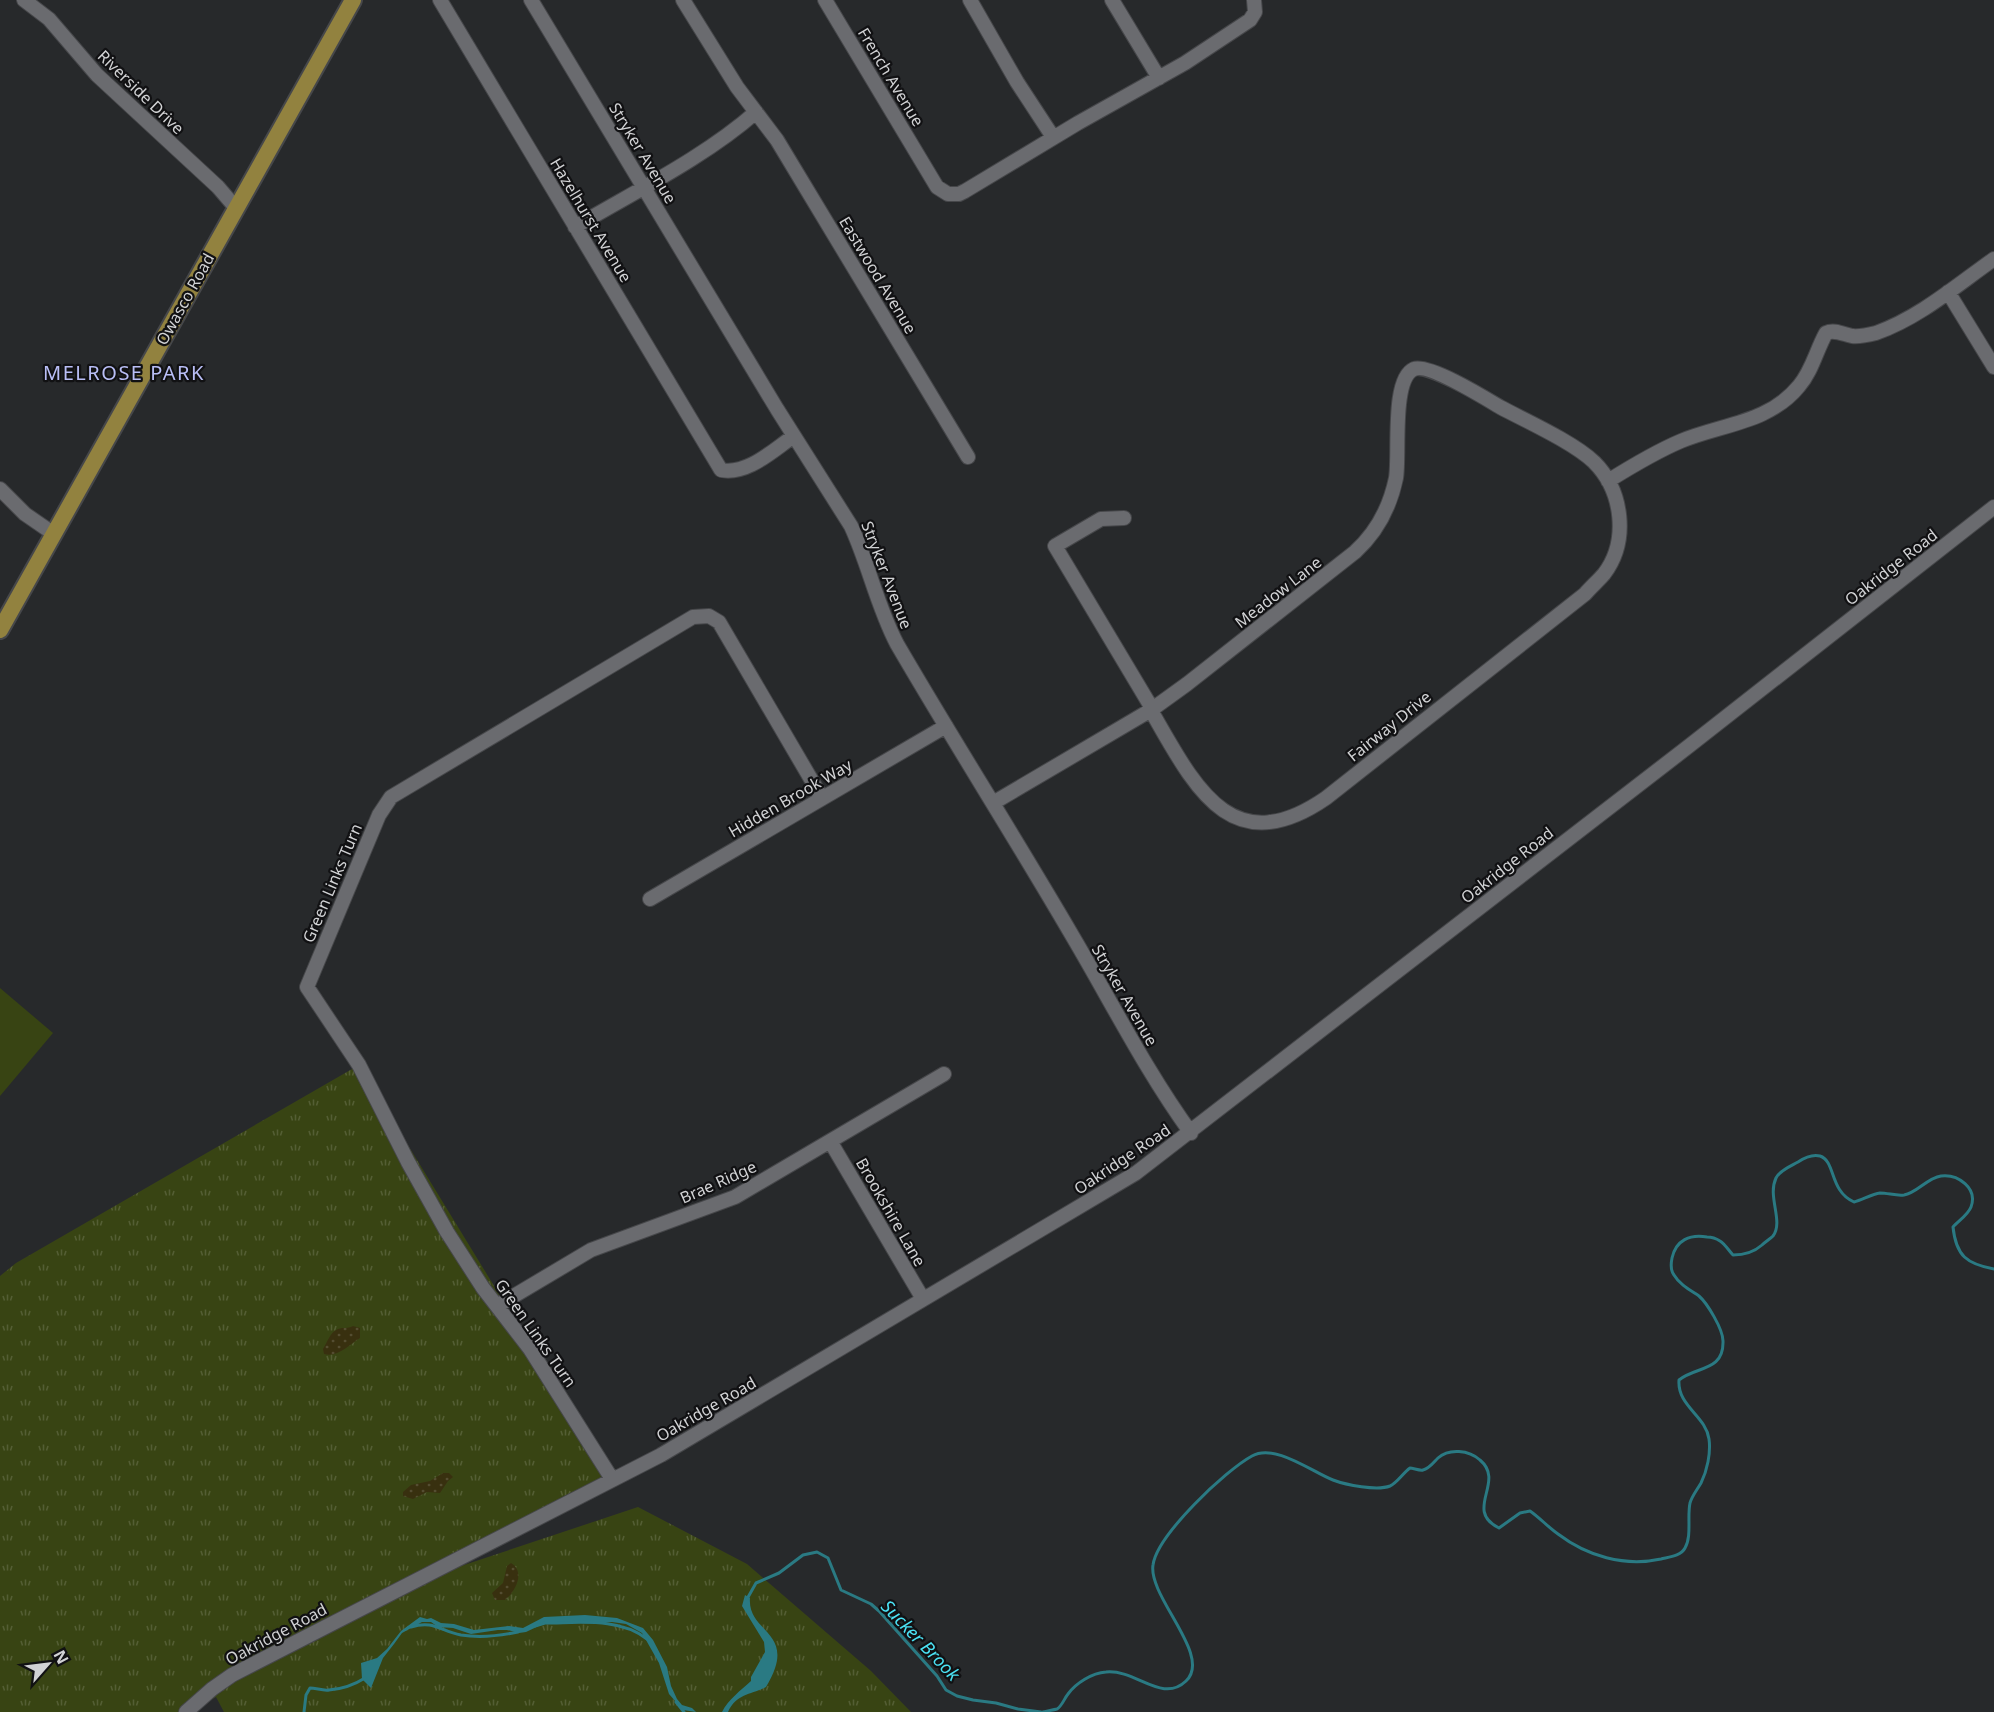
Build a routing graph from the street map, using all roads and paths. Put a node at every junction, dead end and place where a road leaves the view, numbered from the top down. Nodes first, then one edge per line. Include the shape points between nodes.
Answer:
1 (24, 0) edge
2 (354, 0) edge
3 (440, 0) edge
4 (531, 0) edge
5 (683, 0) edge
6 (825, 0) edge
7 (970, 0) edge
8 (1112, 0) edge
9 (1254, 1) edge
10 (1159, 78) junction
11 (756, 112) junction
12 (1053, 137) junction
13 (644, 187) junction
14 (236, 208) junction
15 (575, 227) junction
16 (1994, 259) edge
17 (1948, 292) junction
18 (1994, 367) edge
19 (1478, 394) joint
20 (794, 436) junction
21 (968, 457) dead end
22 (1608, 481) junction
23 (0, 489) edge
24 (1994, 507) edge
25 (1124, 518) dead end
26 (54, 534) junction
27 (0, 630) edge
28 (1151, 710) junction
29 (946, 726) junction
30 (822, 798) junction
31 (993, 803) junction
32 (650, 899) dead end
33 (944, 1074) dead end
34 (1191, 1133) junction
35 (830, 1141) junction
36 (923, 1299) junction
37 (498, 1306) junction
38 (612, 1479) junction
39 (186, 1712) edge

1 - 14 street, Riverside Drive via 50,19 97,75
2 - 14 main road, Owasco Road
3 - 15 street, Hazelhurst Avenue
4 - 13 street, Stryker Avenue
5 - 11 street, Eastwood Avenue
6 - 12 street, French Avenue via 941,191 959,194
7 - 12 street
8 - 10 street
9 - 10 street, French Avenue via 1255,12 1245,25
10 - 12 street, French Avenue
11 - 13 street via 727,136
11 - 21 street, Eastwood Avenue via 777,140
13 - 15 street
13 - 20 street, Stryker Avenue
14 - 26 main road, Owasco Road
15 - 20 street, Hazelhurst Avenue via 722,470 738,471
16 - 17 street
17 - 18 street
17 - 22 street via 1872,334 1829,331 1805,379 1778,407 1682,441
19 - 22 street, Fairway Drive via 1580,451
19 - 28 street, Meadow Lane via 1422,368 1406,375 1400,395 1396,478 1380,524 1369,540
20 - 29 street, Stryker Avenue via 851,526 887,626
22 - 28 street, Fairway Drive via 1616,497 1620,529 1614,557 1604,575 1326,798 1301,813 1284,820 1258,822 1222,810 1188,773
23 - 26 street via 25,514
24 - 34 street, Oakridge Road
25 - 28 street, Fairway Drive via 1101,519 1055,546
26 - 27 main road, Owasco Road
28 - 31 street, Meadow Lane
29 - 30 street, Hidden Brook Way
29 - 31 street, Stryker Avenue
30 - 32 street, Hidden Brook Way
30 - 37 street, Green Links Turn via 719,622 709,616 693,617 391,797 379,815 307,987 359,1065 447,1232
31 - 34 street, Stryker Avenue via 1144,1061
33 - 35 street, Brae Ridge
34 - 36 street, Oakridge Road via 1118,1185
35 - 36 street, Brookshire Lane
35 - 37 street, Brae Ridge via 735,1197 591,1250
36 - 38 street, Oakridge Road via 693,1437
37 - 38 street, Green Links Turn via 530,1349
38 - 39 street, Oakridge Road via 232,1675

